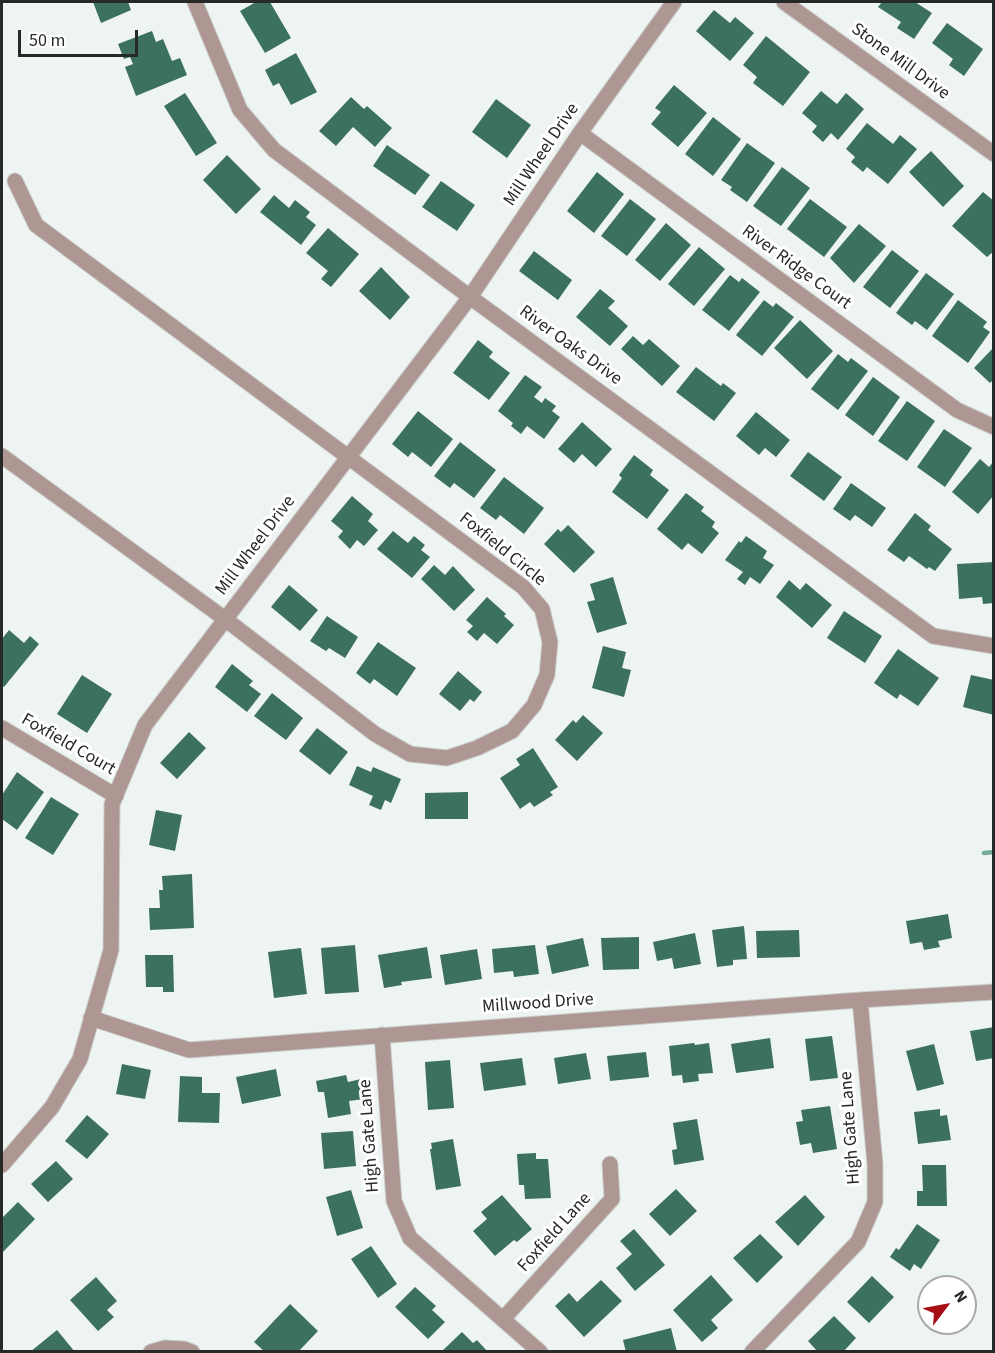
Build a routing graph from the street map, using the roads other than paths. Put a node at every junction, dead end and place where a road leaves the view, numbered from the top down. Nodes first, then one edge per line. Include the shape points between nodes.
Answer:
1 (195, 2) edge
2 (674, 2) edge
3 (784, 2) edge
4 (580, 133) junction
5 (993, 154) edge
6 (15, 181) dead end
7 (470, 297) junction
8 (993, 427) edge
9 (2, 456) edge
10 (347, 456) junction
11 (225, 619) junction
12 (993, 646) edge
13 (2, 728) edge
14 (116, 795) junction
15 (993, 993) edge
16 (860, 1000) junction
17 (91, 1018) junction
18 (382, 1035) junction
19 (610, 1164) dead end
20 (2, 1165) edge
21 (503, 1319) junction
22 (151, 1352) edge
23 (192, 1352) edge
24 (540, 1352) edge
25 (752, 1352) edge

1 - 7 street, River Oaks Drive via 240,110 274,150
2 - 4 street, Mill Wheel Drive
3 - 5 street, Stone Mill Drive
4 - 7 street, Mill Wheel Drive
4 - 8 street, River Ridge Court via 957,410
6 - 10 street, Foxfield Circle via 36,225
7 - 10 street, Mill Wheel Drive
7 - 12 street, River Oaks Drive via 933,636
9 - 11 street, Foxfield Circle
10 - 11 street, Mill Wheel Drive
10 - 11 street, Foxfield Circle via 523,587 542,609 550,642 547,675 534,705 512,731 477,748 447,758 410,754 375,734
11 - 14 street, Mill Wheel Drive via 145,725
13 - 14 street, Foxfield Court
14 - 17 street, Mill Wheel Drive via 112,804 111,950
15 - 16 street, Millwood Drive
16 - 18 street, Millwood Drive
16 - 25 street, High Gate Lane via 875,1202 858,1242
17 - 18 street, Millwood Drive via 189,1050
17 - 20 street, Mill Wheel Drive via 80,1059 52,1107
18 - 21 street, High Gate Lane via 394,1201 410,1238
19 - 21 street, Foxfield Lane via 612,1199
21 - 24 street, High Gate Lane
22 - 23 street via 165,1348

